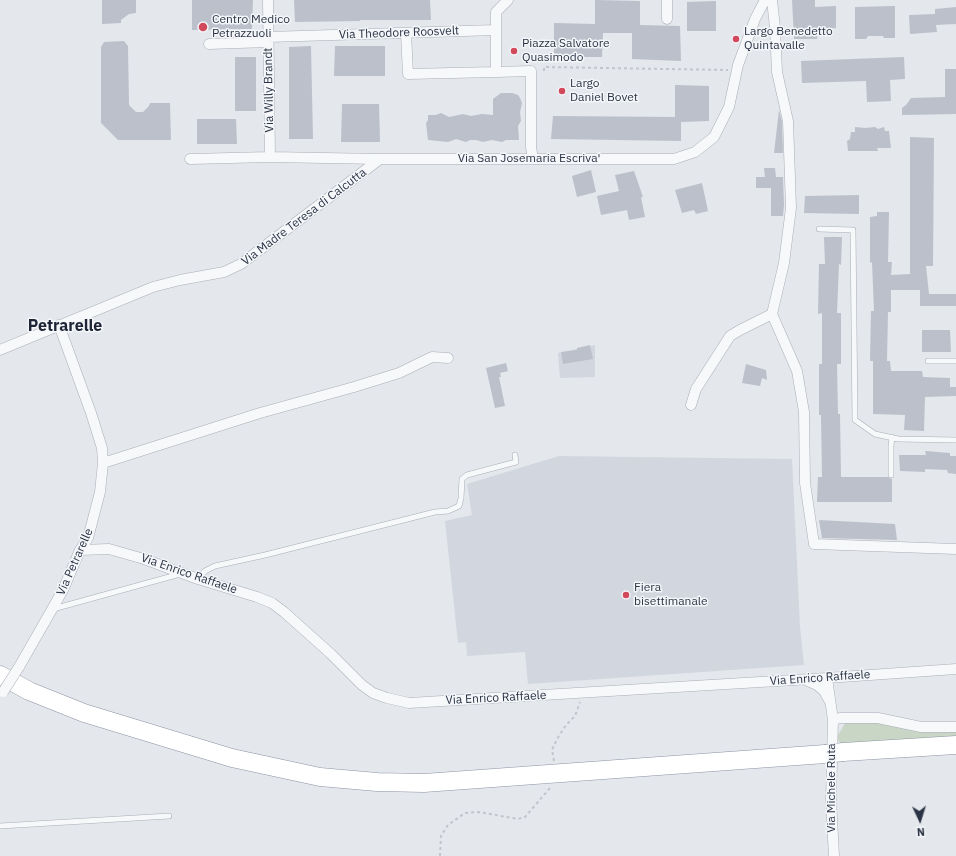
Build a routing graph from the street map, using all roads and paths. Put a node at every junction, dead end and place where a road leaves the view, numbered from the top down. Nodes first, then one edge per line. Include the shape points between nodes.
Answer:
1 (268, 0) edge
2 (508, 0) edge
3 (667, 0) edge
4 (765, 0) edge
5 (772, 0) edge
6 (667, 19) dead end
7 (496, 30) junction
8 (406, 33) junction
9 (268, 40) junction
10 (209, 44) dead end
11 (724, 69) dead end
12 (544, 71) dead end
13 (496, 72) junction
14 (270, 156) junction
15 (190, 159) dead end
16 (380, 159) junction
17 (533, 159) junction
18 (819, 229) dead end
19 (772, 314) junction
20 (59, 325) junction
21 (0, 350) edge
22 (448, 358) dead end
23 (928, 361) dead end
24 (956, 361) edge
25 (691, 405) dead end
26 (892, 438) junction
27 (956, 440) edge
28 (515, 455) dead end
29 (103, 463) junction
30 (891, 475) dead end
31 (956, 549) edge
32 (80, 550) junction
33 (183, 573) junction
34 (198, 579) junction
35 (53, 609) junction
36 (956, 669) edge
37 (827, 678) junction
38 (803, 679) junction
39 (1, 687) edge
40 (582, 693) junction
41 (830, 703) junction
42 (833, 720) junction
43 (956, 727) edge
44 (956, 745) edge
45 (555, 765) dead end
46 (551, 787) dead end
47 (169, 816) dead end
48 (0, 826) edge
49 (440, 856) edge
50 (834, 856) edge

1 - 9 street, Via Willy Brandt
2 - 7 street via 496,12
3 - 6 street
4 - 17 street, Via San Josemaria Escriva' via 738,65 729,107 714,137 694,152 674,159
5 - 19 street via 778,72 788,121 792,208 784,263
7 - 8 street, Via Theodore Roosvelt
7 - 13 street
8 - 9 street, Via Theodore Roosvelt
8 - 13 street via 408,74
9 - 10 street, Via Theodore Roosvelt
9 - 14 street, Via Willy Brandt
11 - 12 path via 544,67
13 - 17 street via 531,71
14 - 15 street, Via San Josemaria Escriva'
14 - 16 street, Via San Josemaria Escriva'
16 - 17 street, Via San Josemaria Escriva'
16 - 20 street, Via Madre Teresa di Calcutta via 241,264 224,272 152,287
18 - 26 lane via 853,230 855,420 875,434
19 - 25 street via 730,336 696,389
19 - 31 street via 797,371 804,412 805,483 814,544
20 - 21 street, Via Madre Teresa di Calcutta
20 - 29 street, Via Petrarelle via 91,413 102,448
22 - 29 street via 432,357 399,373
23 - 24 lane
26 - 27 lane
26 - 30 lane
28 - 34 lane via 516,462 467,475 462,479 459,506 448,511 435,512 215,566
29 - 32 street, Via Petrarelle via 100,492 88,538
32 - 33 street, Via Enrico Raffaele via 109,549
32 - 35 street, Via Petrarelle
33 - 34 street, Via Enrico Raffaele
33 - 35 lane
34 - 40 street, Via Enrico Raffaele via 272,603 362,685 387,698 409,703
35 - 39 street, Via Petrarelle, bridge via 19,667
36 - 37 street, Via Enrico Raffaele
37 - 38 street, Via Enrico Raffaele
37 - 41 street, Via Michele Ruta
38 - 40 street, Via Enrico Raffaele
38 - 41 street, Via Michele Ruta via 824,691
39 - 44 highway, bridge via 29,691 91,715 232,758 320,777 377,782 424,782
40 - 45 path via 575,716 566,725 552,750
41 - 42 street, Via Michele Ruta
42 - 43 street via 878,718 921,727
42 - 50 street, Via Michele Ruta via 831,800
46 - 49 path via 526,817 518,819 479,812 465,813 448,825 441,836
47 - 48 lane

